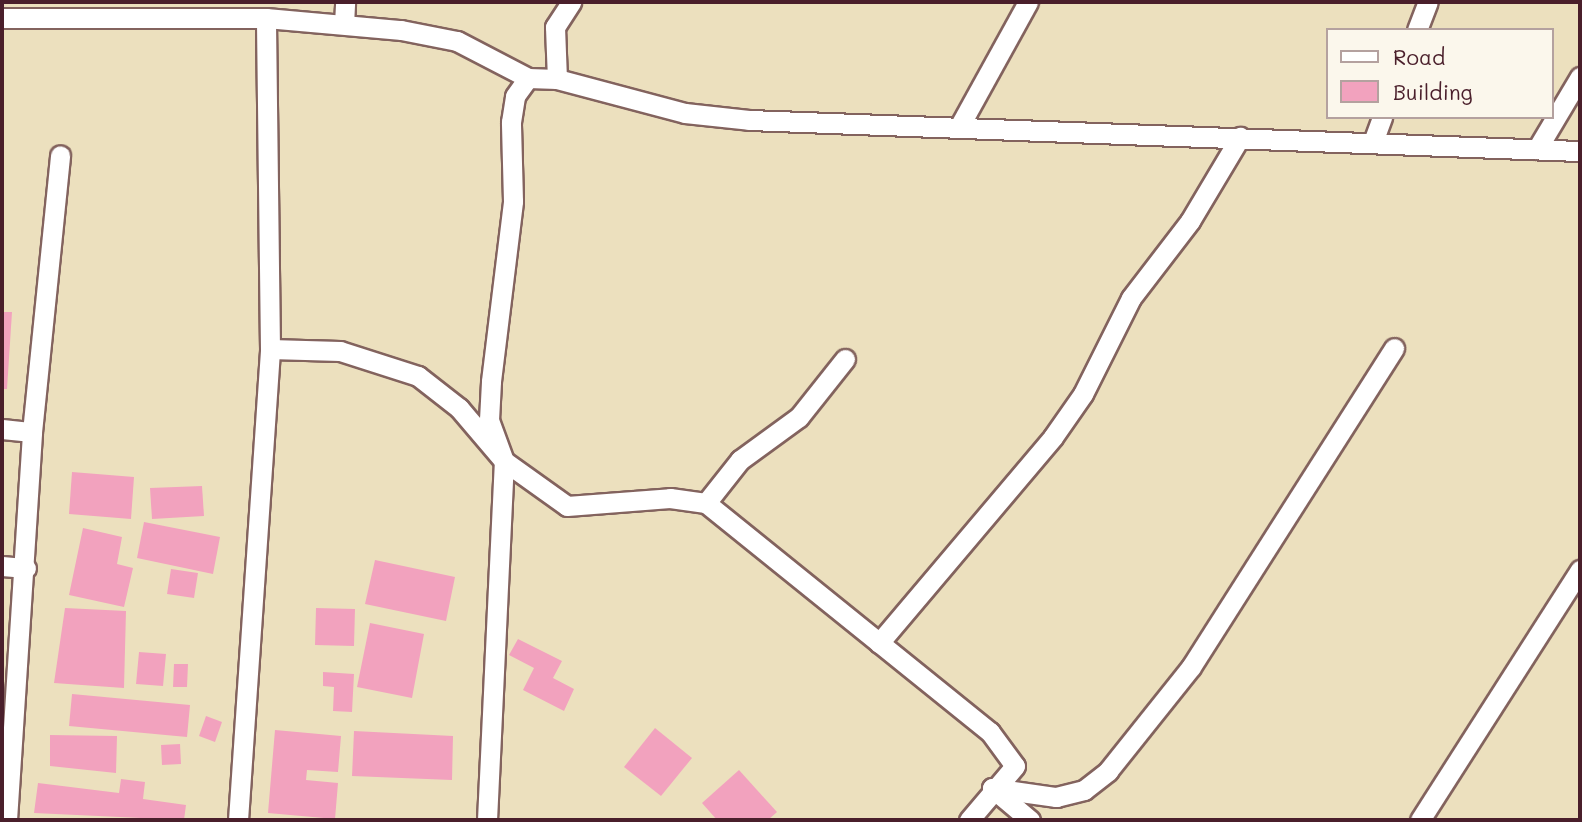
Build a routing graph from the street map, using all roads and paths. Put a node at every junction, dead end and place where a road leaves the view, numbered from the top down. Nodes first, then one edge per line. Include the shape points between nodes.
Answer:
1 (345, 2) edge
2 (571, 2) edge
3 (1028, 2) edge
4 (1427, 2) edge
5 (2, 18) edge
6 (266, 19) junction
7 (344, 24) junction
8 (1417, 28) edge
9 (1580, 77) edge
10 (528, 78) junction
11 (557, 79) junction
12 (1381, 119) edge
13 (959, 127) junction
14 (1240, 137) junction
15 (1373, 142) junction
16 (1537, 149) junction
17 (1580, 151) edge
18 (60, 155) dead end
19 (1394, 348) dead end
20 (270, 349) junction
21 (845, 359) dead end
22 (2, 429) edge
23 (32, 432) junction
24 (504, 461) junction
25 (706, 503) junction
26 (2, 566) edge
27 (26, 568) junction
28 (1580, 570) edge
29 (879, 643) junction
30 (992, 788) junction
31 (5, 812) edge
32 (238, 820) edge
33 (487, 820) edge
34 (968, 820) edge
35 (1030, 820) edge
36 (1420, 820) edge

1 - 7 street
2 - 11 street via 555,27
3 - 13 street
4 - 8 street
5 - 6 street
6 - 7 street
6 - 20 street
7 - 10 street via 457,41
9 - 16 street
10 - 11 street
10 - 24 street via 515,96 511,122 513,201 491,382 489,420
11 - 13 street via 684,113
12 - 15 street
13 - 14 street
14 - 15 street
14 - 29 street via 1190,221 1131,298 1083,394 1053,437
15 - 16 street
16 - 17 street
18 - 23 street
19 - 30 street via 1191,667 1108,772 1084,790 1056,797
20 - 24 street via 340,351 418,376 459,408
20 - 32 street
21 - 25 street via 799,417 740,460
22 - 23 street
23 - 27 street
24 - 25 street via 567,506 670,498
24 - 33 street
25 - 29 street
26 - 27 street
27 - 31 street
28 - 36 street
29 - 30 street via 990,732 1015,766
30 - 34 street
30 - 35 street

